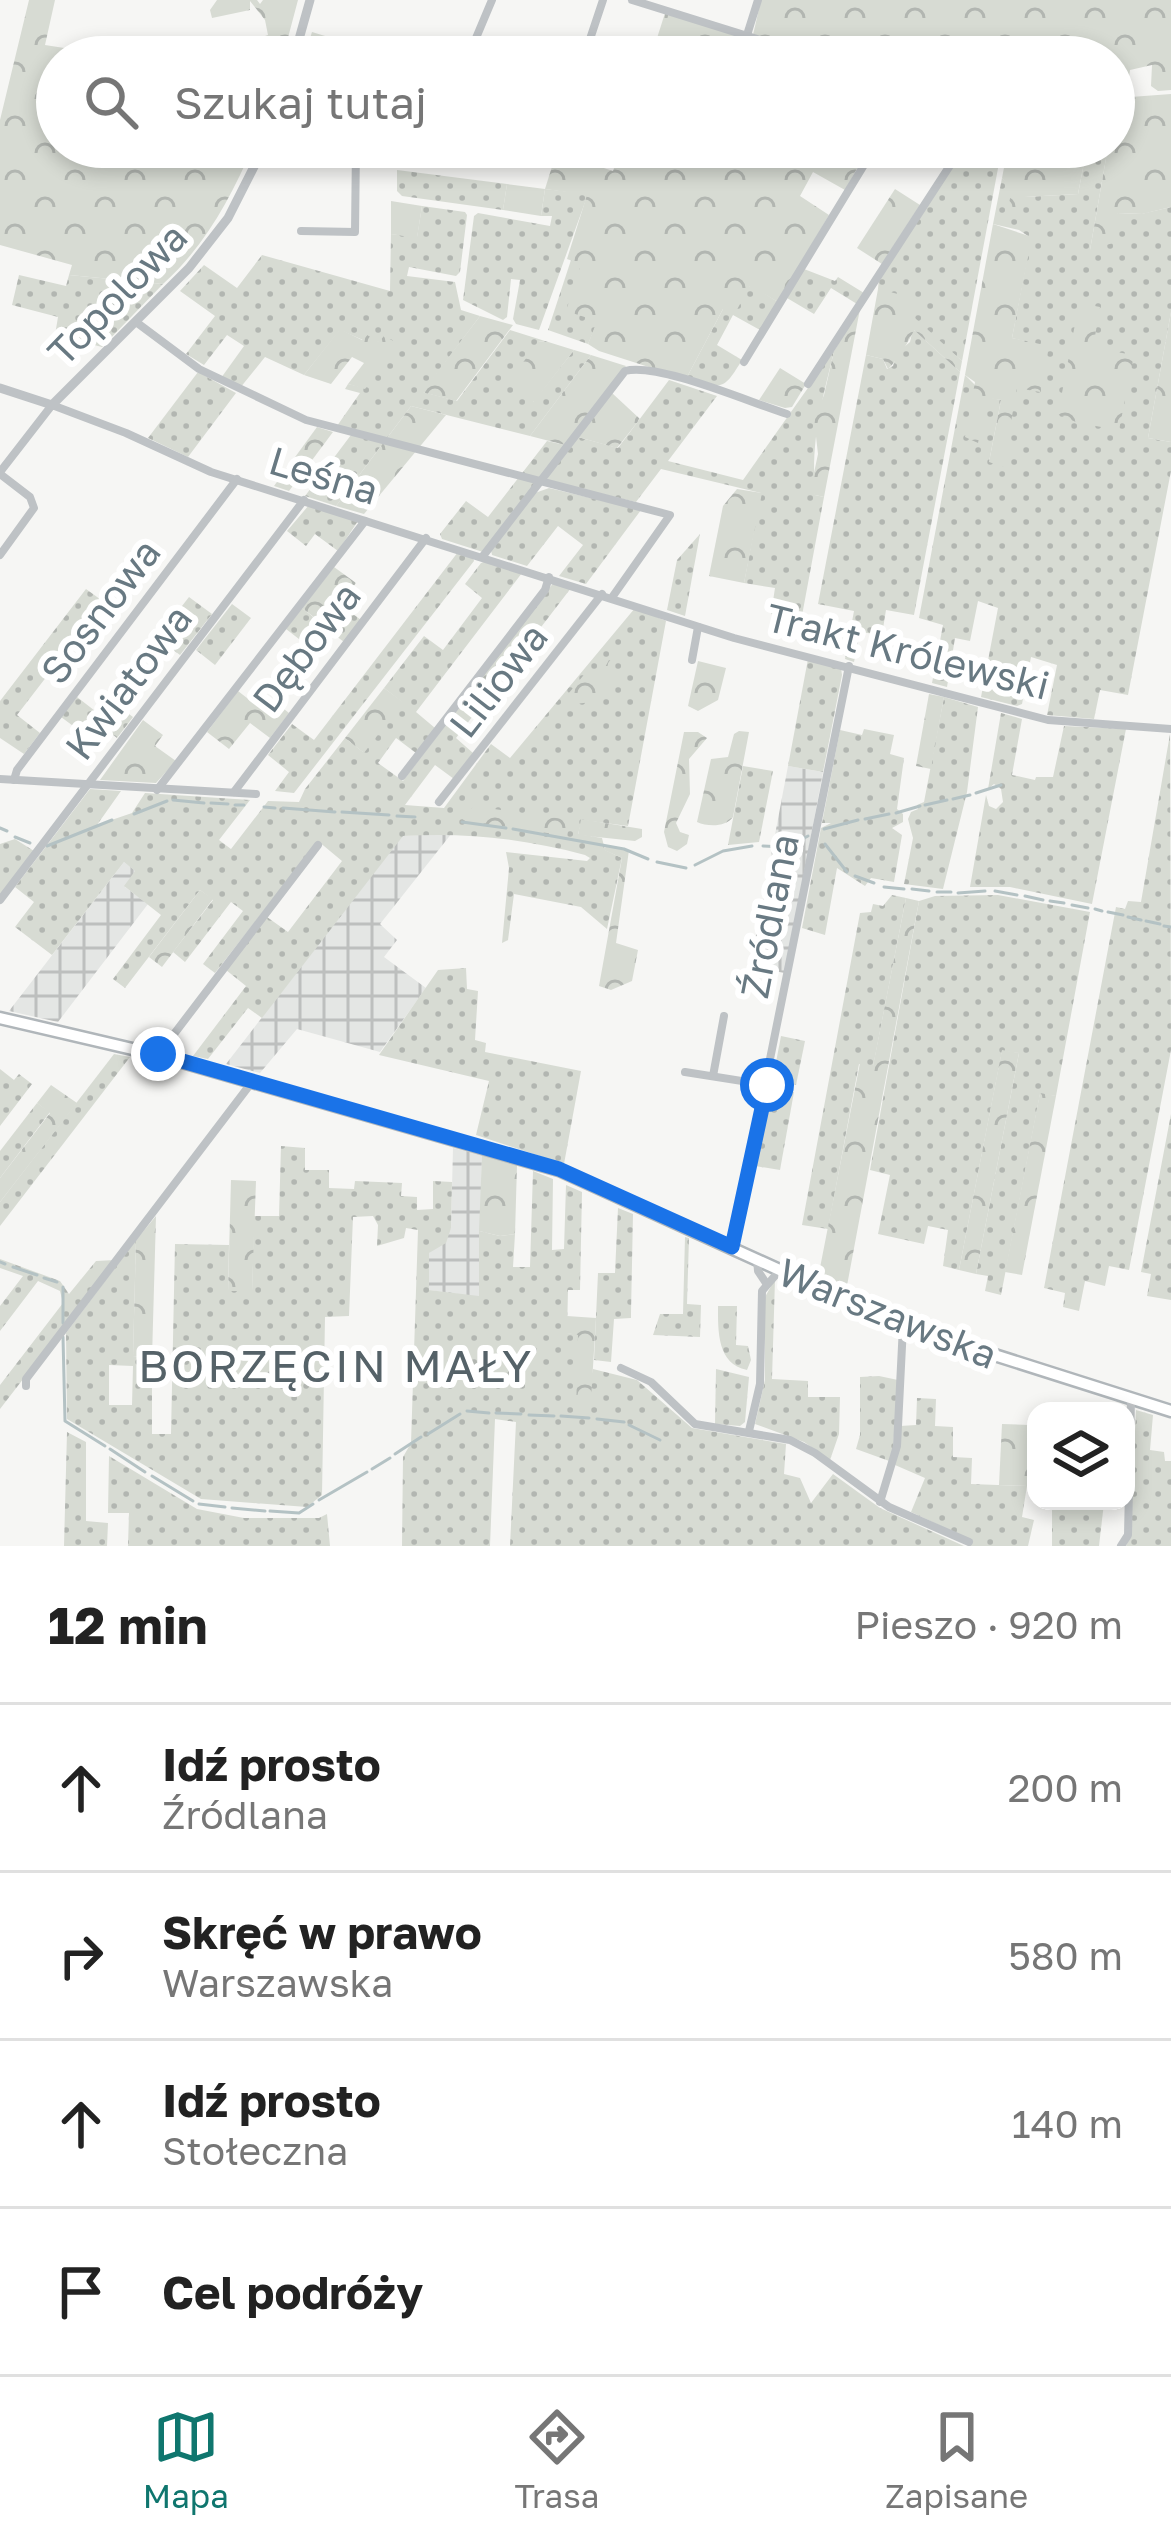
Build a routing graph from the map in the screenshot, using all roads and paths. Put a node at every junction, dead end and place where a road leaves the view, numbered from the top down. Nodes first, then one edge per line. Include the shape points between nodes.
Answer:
1 (310, 0) edge
2 (492, 0) edge
3 (603, 0) edge
4 (632, 0) edge
5 (758, 0) edge
6 (747, 35) junction
7 (301, 36) edge
8 (477, 36) edge
9 (591, 36) edge
10 (750, 36) edge
11 (253, 168) edge
12 (356, 168) edge
13 (862, 168) edge
14 (948, 168) edge
15 (301, 231) dead end
16 (136, 322) junction
17 (744, 362) dead end
18 (808, 384) dead end
19 (0, 388) edge
20 (52, 405) junction
21 (787, 414) dead end
22 (0, 473) edge
23 (237, 479) junction
24 (541, 482) junction
25 (304, 500) junction
26 (366, 520) junction
27 (426, 538) junction
28 (0, 555) edge
29 (483, 556) junction
30 (549, 578) junction
31 (607, 595) junction
32 (636, 604) joint
33 (698, 627) junction
34 (692, 660) dead end
35 (849, 666) junction
36 (1171, 729) edge
37 (402, 776) dead end
38 (0, 779) edge
39 (14, 780) junction
40 (88, 783) junction
41 (157, 790) junction
42 (234, 792) junction
43 (256, 794) dead end
44 (440, 802) dead end
45 (317, 845) dead end
46 (0, 900) edge
47 (724, 1016) dead end
48 (0, 1018) edge
49 (158, 1054) junction
50 (685, 1072) dead end
51 (712, 1076) junction
52 (253, 1082) junction
53 (767, 1085) junction
54 (732, 1247) junction
55 (757, 1259) junction
56 (780, 1270) junction
57 (766, 1282) junction
58 (903, 1326) junction
59 (621, 1368) dead end
60 (26, 1386) dead end
61 (1131, 1399) junction
62 (1171, 1411) edge
63 (749, 1431) junction
64 (880, 1502) junction
65 (969, 1542) dead end
66 (1121, 1546) edge

1 - 7 street
2 - 8 street
3 - 9 street
4 - 6 street
5 - 6 street
6 - 10 street
11 - 16 street, Topolowa via 228,218
12 - 15 street via 356,232
13 - 17 street
14 - 18 street
16 - 20 street, Topolowa
16 - 24 street via 199,369 277,410
19 - 20 street, Leśna
20 - 22 street, Topolowa
20 - 23 street, Leśna
21 - 24 street via 631,368
22 - 28 street via 34,508
23 - 25 street, Leśna
23 - 39 street, Sosnowa
24 - 29 street
24 - 31 street, Liliowa via 672,517
25 - 26 street, Leśna
25 - 40 street, Kwiatowa
26 - 27 street, Leśna
26 - 41 street
27 - 29 street, Leśna
27 - 42 street, Dębowa
29 - 30 street, Leśna
30 - 31 street, Leśna
30 - 37 street
31 - 32 street, Leśna
31 - 44 street, Liliowa
32 - 33 street, Trakt Królewski
33 - 34 street
33 - 35 street, Trakt Królewski
35 - 36 street, Trakt Królewski via 1048,720
35 - 53 street, Źródlana
38 - 39 street
39 - 40 street
40 - 41 street
40 - 46 street, Kwiatowa
41 - 42 street
42 - 43 street
45 - 49 street
47 - 51 street
48 - 49 main road, Warszawska
49 - 52 main road, Warszawska
50 - 51 street
51 - 53 street
52 - 54 main road, Warszawska via 559,1169
52 - 60 street
53 - 54 street, Źródlana
54 - 55 main road, Warszawska
55 - 56 main road, Warszawska
55 - 57 street
56 - 57 street
56 - 58 main road, Warszawska
57 - 63 street
58 - 61 main road, Warszawska
58 - 64 street via 895,1460
59 - 63 street via 651,1382 695,1424
61 - 62 main road, Warszawska
61 - 66 street via 1128,1535
63 - 64 street via 804,1446
64 - 65 street

